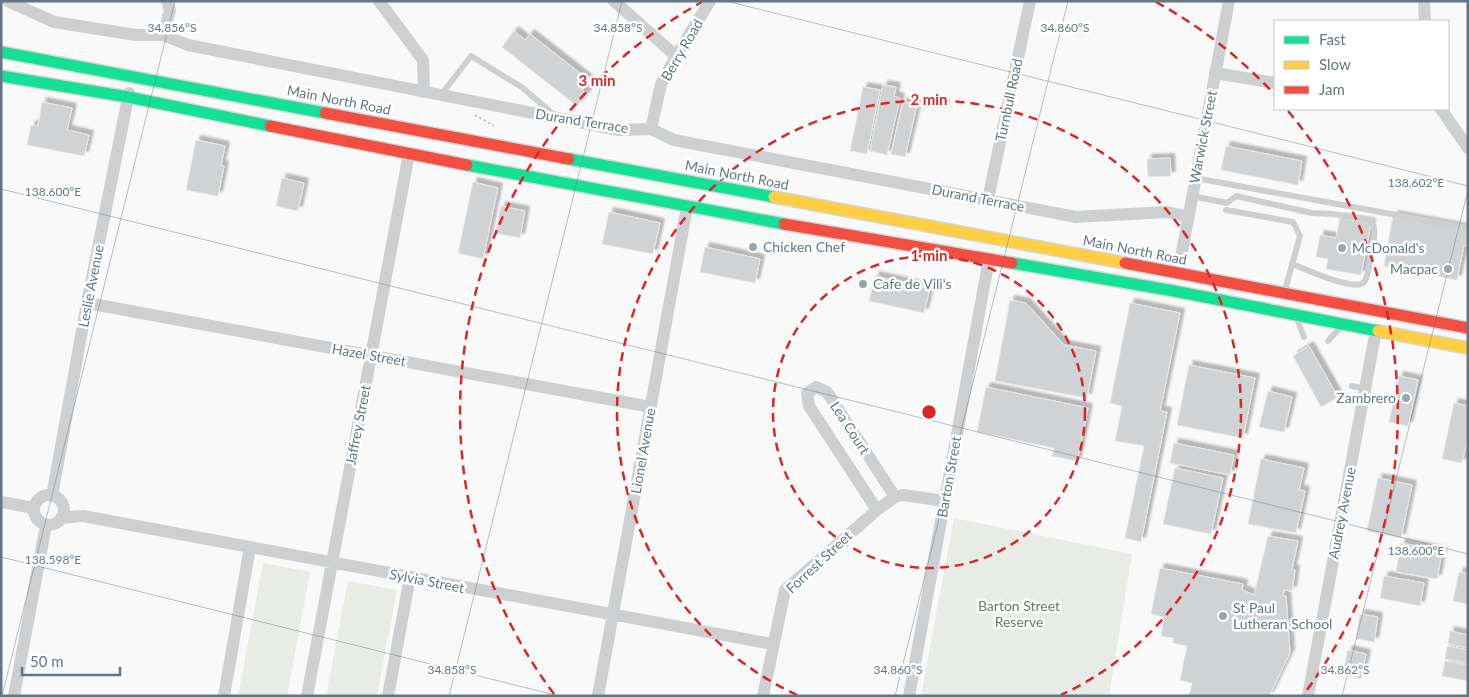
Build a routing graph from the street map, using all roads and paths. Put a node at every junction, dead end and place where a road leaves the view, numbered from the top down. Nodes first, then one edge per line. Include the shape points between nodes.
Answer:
1 (8, 1) edge
2 (167, 1) edge
3 (379, 1) edge
4 (614, 1) edge
5 (710, 1) edge
6 (1030, 1) edge
7 (1229, 1) edge
8 (1424, 1) edge
9 (1425, 20) edge
10 (163, 35) junction
11 (1, 52) edge
12 (676, 56) junction
13 (1215, 72) junction
14 (1, 76) edge
15 (132, 77) junction
16 (1274, 83) edge
17 (424, 92) junction
18 (441, 95) junction
19 (128, 97) junction
20 (1442, 110) edge
21 (471, 113) dead end
22 (558, 118) junction
23 (494, 126) dead end
24 (651, 129) junction
25 (411, 142) junction
26 (1468, 148) edge
27 (1195, 178) junction
28 (1192, 196) junction
29 (988, 200) junction
30 (687, 207) junction
31 (1227, 207) junction
32 (1188, 216) junction
33 (1468, 228) edge
34 (989, 258) junction
35 (1292, 264) junction
36 (1178, 273) junction
37 (1174, 291) junction
38 (1285, 293) junction
39 (87, 303) junction
40 (1380, 311) junction
41 (1295, 315) junction
42 (1344, 324) junction
43 (1468, 328) edge
44 (1376, 330) junction
45 (1304, 337) dead end
46 (1328, 341) dead end
47 (1468, 348) edge
48 (371, 355) junction
49 (1352, 386) dead end
50 (1366, 388) junction
51 (651, 407) junction
52 (52, 496) junction
53 (895, 497) junction
54 (945, 501) junction
55 (1, 502) edge
56 (62, 504) junction
57 (34, 508) junction
58 (877, 510) junction
59 (83, 516) junction
60 (61, 518) junction
61 (46, 525) junction
62 (250, 548) junction
63 (332, 563) junction
64 (410, 577) junction
65 (613, 616) junction
66 (772, 644) junction
67 (14, 696) edge
68 (224, 696) edge
69 (307, 696) edge
70 (388, 696) edge
71 (598, 696) edge
72 (762, 696) edge
73 (909, 696) edge
74 (1308, 696) edge

1 - 10 street, Durand Terrace via 54,22 136,35
2 - 10 street via 170,10
3 - 17 street via 423,60
4 - 12 street
5 - 12 street, Berry Road
6 - 29 street, Turnbull Road
7 - 13 street, Warwick Street
8 - 9 street
10 - 17 street, Durand Terrace via 188,45
11 - 15 highway, Main North Road
12 - 24 street, Berry Road via 661,84
13 - 16 street
13 - 27 street, Warwick Street
14 - 19 highway, Main North Road
15 - 19 street, Leslie Avenue
15 - 25 highway, Main North Road
17 - 18 street, Durand Terrace
18 - 22 street, Durand Terrace
18 - 22 lane via 471,56 522,88
19 - 25 highway, Main North Road
19 - 39 street, Leslie Avenue
20 - 26 street
21 - 23 path
22 - 24 street, Durand Terrace via 620,130
24 - 29 street, Durand Terrace via 674,140
25 - 30 highway, Main North Road
25 - 36 highway, Main North Road
25 - 48 street, Jaffrey Street
27 - 28 street, Warwick Street
27 - 33 lane
28 - 31 lane
28 - 32 street, Warwick Street
29 - 32 street, Durand Terrace via 1076,217 1168,212
30 - 34 highway, Main North Road
30 - 51 street, Lionel Avenue
31 - 35 lane via 1293,222 1300,236
31 - 35 lane via 1236,196 1312,213 1370,220 1374,225 1366,280 1357,286 1331,280
32 - 36 street, Warwick Street
34 - 37 highway, Main North Road
34 - 54 street, Barton Street
35 - 38 lane
36 - 37 highway
36 - 38 highway, Main North Road
37 - 41 highway, Main North Road
38 - 40 highway, Main North Road
39 - 48 street, Hazel Street
39 - 52 street, Leslie Avenue
40 - 43 highway, Main North Road
40 - 44 highway
41 - 42 highway, Main North Road
41 - 45 lane
42 - 44 highway, Main North Road
42 - 46 lane
44 - 47 highway, Main North Road
44 - 50 street, Audrey Avenue
48 - 51 street, Hazel Street
48 - 63 street, Jaffrey Street
49 - 50 lane
50 - 74 street, Audrey Avenue
51 - 65 street, Lionel Avenue
52 - 56 street
52 - 57 street via 38,499
53 - 54 street via 904,495
53 - 58 street, Forrest Street
53 - 58 street, Lea Court via 828,392 816,387 808,393 809,406
54 - 73 street, Barton Street
55 - 57 street
56 - 59 street, Sylvia Street
56 - 60 street
57 - 61 street via 38,520
58 - 66 street, Forrest Street via 785,590
59 - 60 street, Sylvia Street
59 - 62 street, Sylvia Street
60 - 61 street via 55,524
61 - 67 street
62 - 63 street, Sylvia Street
62 - 68 street
63 - 64 street, Sylvia Street
63 - 69 street, Jaffrey Street
64 - 65 street, Sylvia Street
64 - 70 street
65 - 66 street, Sylvia Street
65 - 71 street, Lionel Avenue
66 - 72 street, Forrest Street

